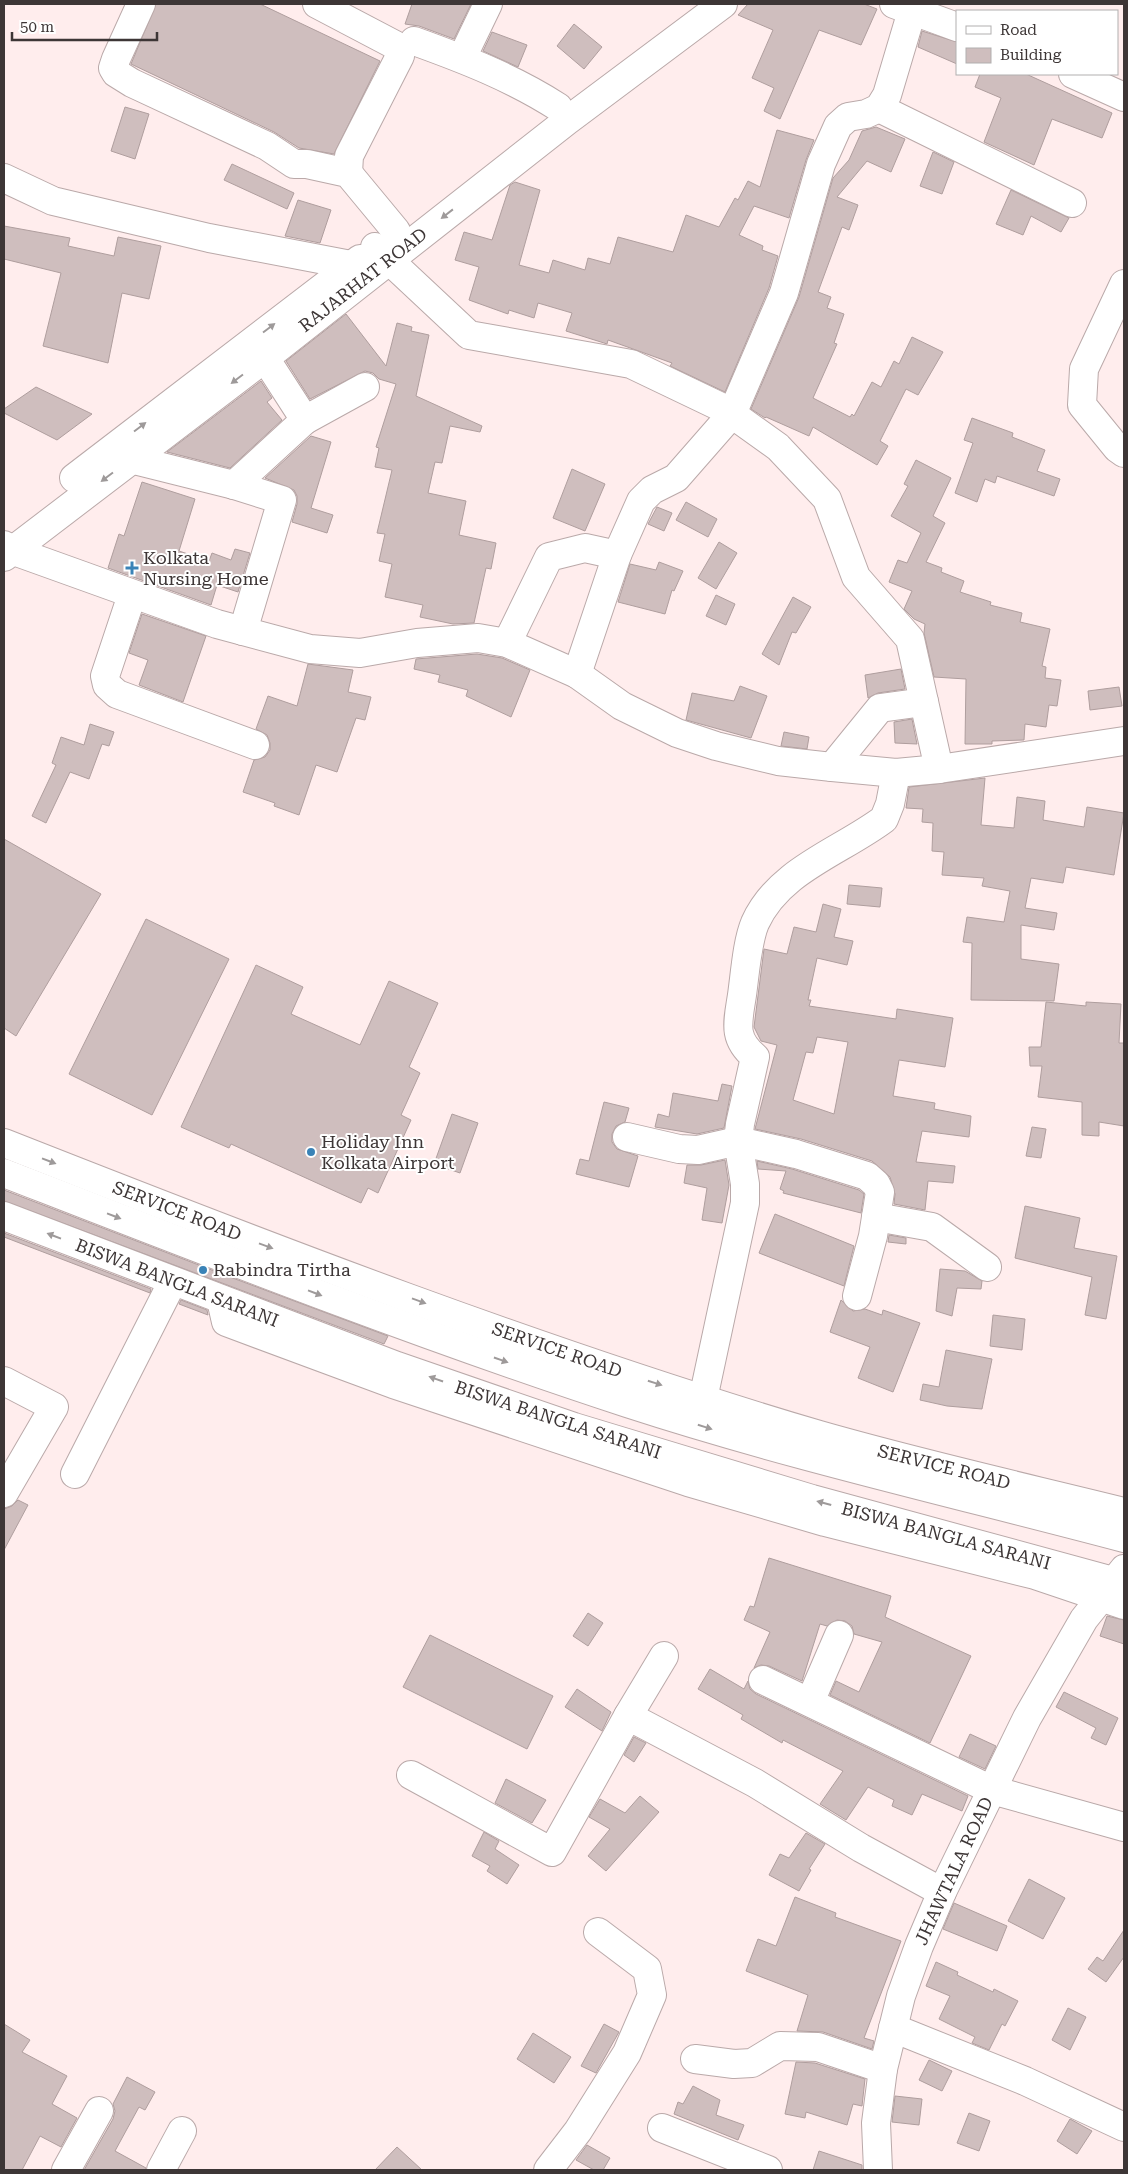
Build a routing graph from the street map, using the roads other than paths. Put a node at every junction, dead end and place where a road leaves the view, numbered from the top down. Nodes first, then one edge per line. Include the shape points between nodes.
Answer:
1 (141, 4) edge
2 (317, 4) edge
3 (488, 4) edge
4 (694, 4) edge
5 (722, 4) edge
6 (903, 7) edge
7 (956, 27) edge
8 (414, 40) dead end
9 (462, 58) junction
10 (1075, 75) edge
11 (1124, 97) edge
12 (558, 107) junction
13 (879, 108) junction
14 (348, 173) junction
15 (4, 178) edge
16 (1072, 203) dead end
17 (387, 246) junction
18 (351, 265) junction
19 (1124, 284) edge
20 (265, 358) junction
21 (365, 387) dead end
22 (732, 414) junction
23 (305, 420) junction
24 (1124, 453) edge
25 (130, 459) junction
26 (234, 485) junction
27 (6, 546) edge
28 (617, 555) junction
29 (132, 595) junction
30 (243, 631) junction
31 (507, 643) junction
32 (576, 674) junction
33 (924, 702) junction
34 (1124, 740) edge
35 (255, 745) dead end
36 (832, 767) junction
37 (939, 769) junction
38 (896, 773) junction
39 (626, 1137) dead end
40 (738, 1141) junction
41 (4, 1144) edge
42 (4, 1173) edge
43 (4, 1216) edge
44 (876, 1217) junction
45 (987, 1267) dead end
46 (173, 1281) junction
47 (857, 1296) dead end
48 (4, 1381) edge
49 (703, 1398) junction
50 (75, 1474) dead end
51 (4, 1493) edge
52 (1124, 1512) edge
53 (1124, 1538) edge
54 (1118, 1587) edge
55 (840, 1635) dead end
56 (664, 1656) dead end
57 (763, 1680) dead end
58 (810, 1702) junction
59 (628, 1716) junction
60 (411, 1775) dead end
61 (992, 1790) junction
62 (1124, 1827) edge
63 (942, 1892) junction
64 (598, 1932) dead end
65 (893, 2028) junction
66 (695, 2059) dead end
67 (883, 2069) junction
68 (99, 2112) dead end
69 (1124, 2127) edge
70 (662, 2128) dead end
71 (182, 2131) dead end
72 (66, 2170) edge
73 (161, 2170) edge
74 (548, 2170) edge
75 (768, 2170) edge
76 (878, 2170) edge

1 - 14 street via 116,59 113,68 116,73 267,146 294,164
2 - 14 street via 395,45 400,56 349,156
3 - 9 street
4 - 12 street, RAJARHAT ROAD
5 -> 17 street, RAJARHAT ROAD via 568,120
6 - 7 street
6 - 13 street via 887,95
8 - 9 street
9 - 12 street
10 - 11 street
12 - 17 street, RAJARHAT ROAD
13 - 16 street
13 - 22 street via 848,118 838,126 821,164 784,293
14 - 17 street
15 - 18 street via 53,202 209,238
17 - 18 street, RAJARHAT ROAD
17 - 20 street, RAJARHAT ROAD
17 - 22 street via 469,336 631,364
27 -> 18 street, RAJARHAT ROAD
19 - 24 street via 1084,369 1082,405
20 - 23 street
20 -> 25 street, RAJARHAT ROAD
21 - 23 street
22 - 28 street via 676,478 652,490 641,501
22 - 33 street via 778,447 828,499 856,577 910,639
23 - 26 street
25 - 26 street
25 -> 27 street, RAJARHAT ROAD
26 - 30 street via 282,500
27 - 29 street
28 - 31 street via 585,548 549,557
28 - 32 street
29 - 30 street
29 - 35 street via 105,676 106,685 117,694
30 - 31 street via 310,649 360,653 417,643 478,638
31 - 32 street
32 - 36 street via 622,706 677,733 778,760
33 - 36 street via 880,708
33 - 37 street
34 - 37 street
36 - 38 street
37 - 38 street
38 - 40 street via 884,819 780,887 754,924 741,997 738,1037 744,1048 755,1057
39 - 40 street via 698,1150
40 - 44 street via 796,1154 867,1176 880,1192
40 - 49 street via 745,1204
41 -> 49 street, SERVICE ROAD via 368,1284 541,1346
42 -> 53 street via 365,1313 627,1403 846,1466
46 -> 43 street, BISWA BANGLA SARANI
44 - 45 street via 932,1227
44 - 47 street
46 - 50 street
46 - 54 street, BISWA BANGLA SARANI via 395,1375 574,1428 691,1473 812,1499
48 - 51 street via 54,1407
49 - 52 street, SERVICE ROAD via 822,1435
54 - 61 street, JHAWTALA ROAD via 1084,1619 1027,1718
55 - 58 street
56 - 59 street
57 - 58 street
58 - 61 street
59 - 60 street via 552,1852
59 - 63 street via 755,1783 861,1848
61 - 62 street
61 - 63 street, JHAWTALA ROAD
63 - 65 street, JHAWTALA ROAD via 919,1946
64 - 74 street via 647,1969 652,1995 626,2053 578,2131
65 - 67 street, JHAWTALA ROAD
65 - 69 street via 1025,2081
66 - 67 street via 752,2063 780,2046 818,2047
67 - 76 street, JHAWTALA ROAD via 876,2123
68 - 72 street
70 - 75 street
71 - 73 street

